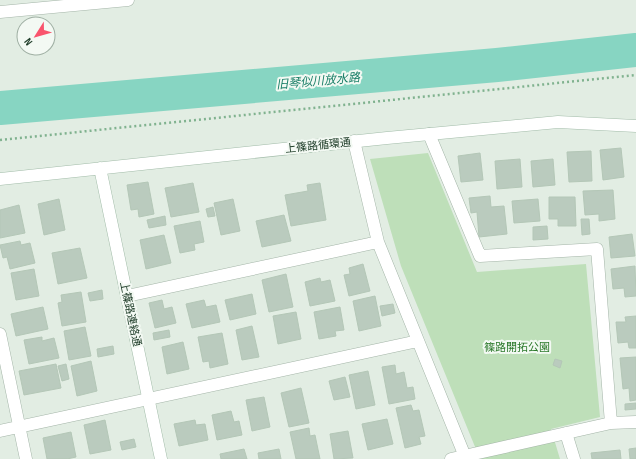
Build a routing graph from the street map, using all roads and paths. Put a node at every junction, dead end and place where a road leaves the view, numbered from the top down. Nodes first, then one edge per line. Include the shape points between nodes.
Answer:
1 (128, 0) edge
2 (0, 12) edge
3 (636, 75) edge
4 (636, 126) edge
5 (429, 134) junction
6 (0, 140) edge
7 (354, 141) junction
8 (100, 168) junction
9 (0, 178) edge
10 (378, 242) junction
11 (127, 296) junction
12 (0, 334) edge
13 (418, 340) junction
14 (149, 400) junction
15 (636, 422) edge
16 (611, 423) junction
17 (20, 427) junction
18 (0, 431) edge
19 (566, 433) junction
20 (465, 458) edge
21 (26, 459) edge
22 (161, 459) edge
23 (451, 459) edge
24 (574, 459) edge

1 - 2 street
3 - 6 path
4 - 5 street, 上篠路循環通 via 558,122
5 - 7 street, 上篠路循環通
5 - 16 street via 480,256 597,249
7 - 8 street, 上篠路循環通
7 - 10 street
8 - 9 street, 上篠路循環通
8 - 11 street, 上篠路連絡通
10 - 11 street
10 - 13 street
11 - 14 street, 上篠路連絡通
12 - 17 street
13 - 14 street
13 - 20 street
14 - 17 street
14 - 22 street, 上篠路連絡通
15 - 16 street
16 - 19 street
17 - 18 street
17 - 21 street
19 - 20 street
19 - 24 street
20 - 23 street

